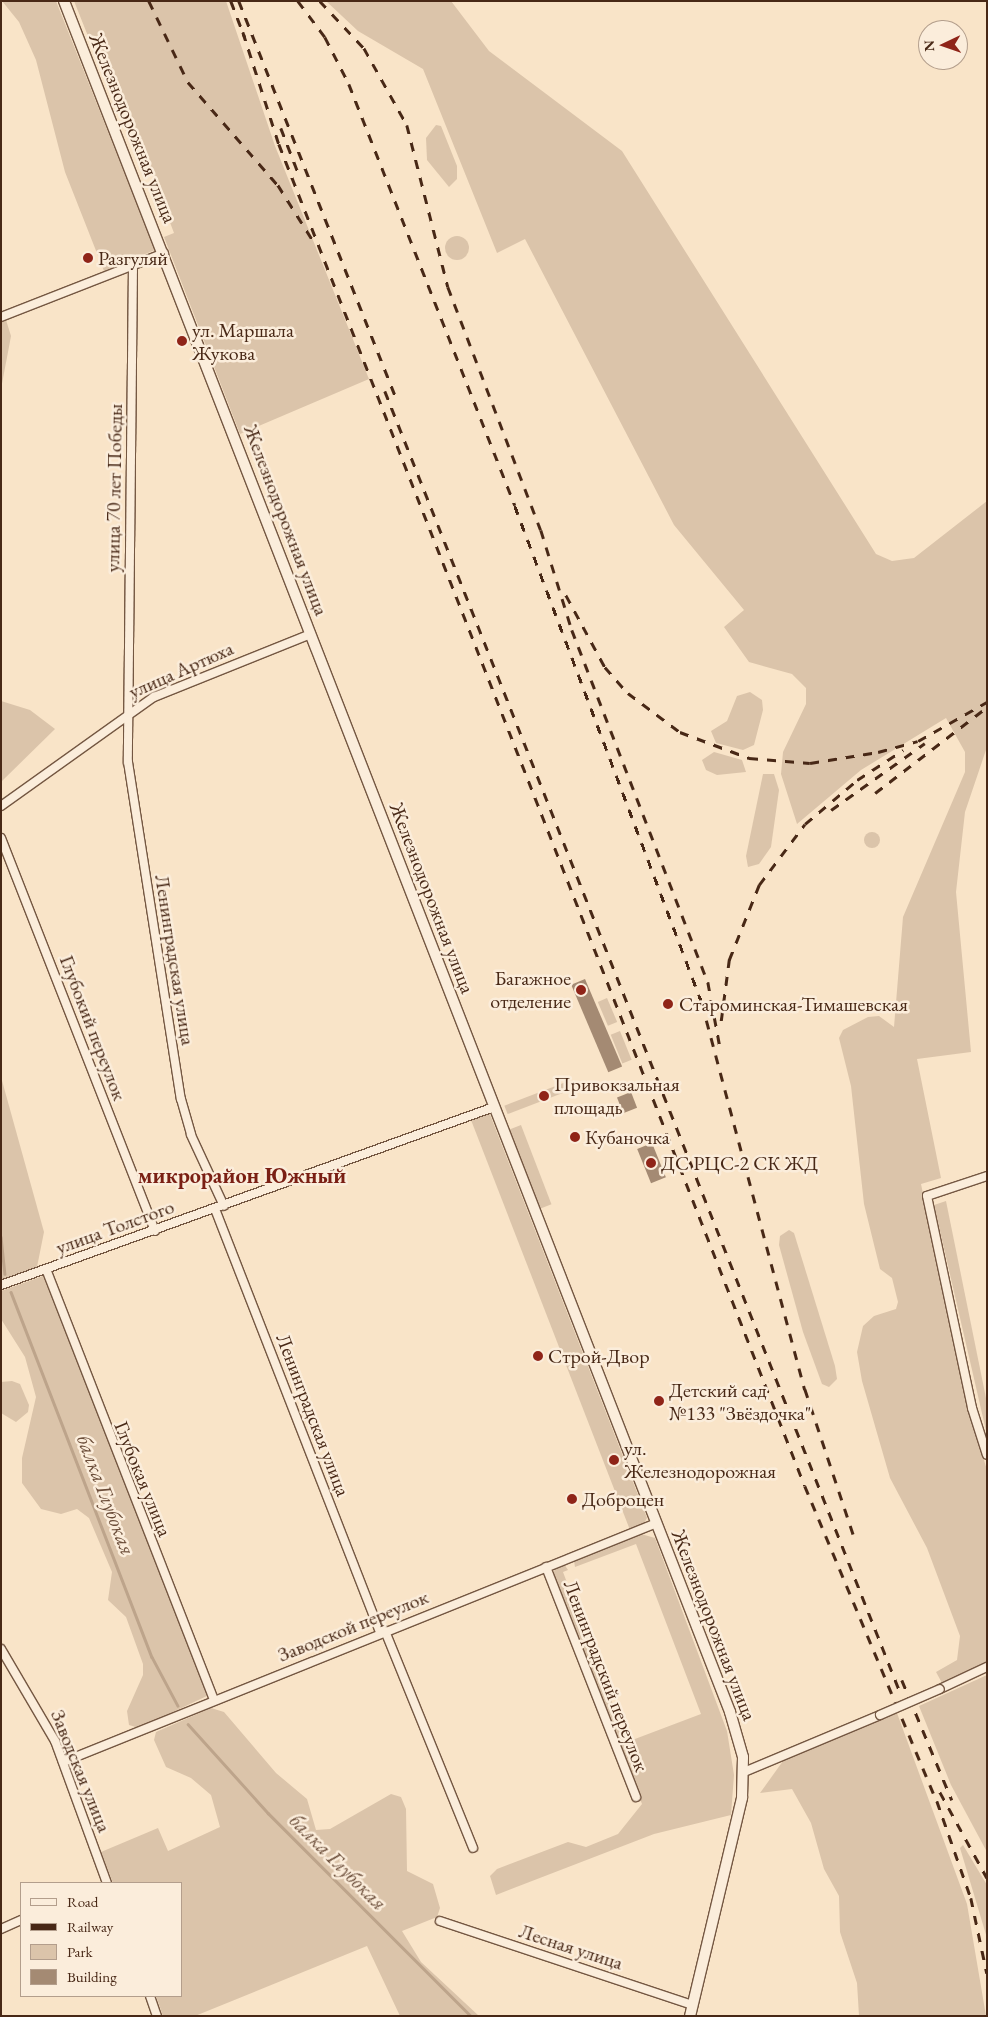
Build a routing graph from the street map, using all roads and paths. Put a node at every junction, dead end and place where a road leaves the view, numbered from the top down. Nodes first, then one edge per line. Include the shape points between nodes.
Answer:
1 (64, 1) edge
2 (164, 253) junction
3 (133, 265) junction
4 (1, 316) edge
5 (311, 634) junction
6 (128, 712) junction
7 (1, 806) edge
8 (1, 838) edge
9 (494, 1107) junction
10 (987, 1176) edge
11 (224, 1206) junction
12 (215, 1209) junction
13 (155, 1231) junction
14 (46, 1269) junction
15 (1, 1285) edge
16 (987, 1455) edge
17 (657, 1523) junction
18 (546, 1567) junction
19 (382, 1632) junction
20 (1, 1649) edge
21 (987, 1667) edge
22 (214, 1699) junction
23 (63, 1762) junction
24 (744, 1772) junction
25 (636, 1796) dead end
26 (473, 1848) dead end
27 (107, 1882) edge
28 (20, 1920) edge
29 (440, 1921) dead end
30 (1, 1929) edge
31 (150, 1997) edge
32 (692, 2005) junction
33 (157, 2016) edge
34 (690, 2016) edge

1 - 2 main road, Железнодорожная улица
2 - 3 street
2 - 5 main road, Железнодорожная улица
3 - 4 street
3 - 6 street, улица 70 лет Победы
5 - 6 street, улица Артюха via 183,684
5 - 9 main road, Железнодорожная улица
6 - 7 street, улица Артюха
6 - 11 street, Ленинградская улица via 133,801 181,1099 191,1135
8 - 13 street, Глубокий переулок
9 - 11 street, улица Толстого
9 - 17 main road, Железнодорожная улица
10 - 16 street via 927,1196 972,1408
11 - 12 street, улица Толстого
12 - 13 street, улица Толстого
12 - 19 street, Ленинградская улица
13 - 14 street, улица Толстого
14 - 15 street, улица Толстого
14 - 22 street, Глубокая улица
17 - 18 street, Заводской переулок
17 - 24 main road, Железнодорожная улица via 730,1712
18 - 19 street, Заводской переулок
18 - 25 street, Ленинградский переулок
19 - 22 street, Заводской переулок
19 - 26 street, Ленинградская улица
20 - 23 street, Заводская улица
21 - 24 street, bridge
22 - 23 street, Заводской переулок
23 - 27 street, Заводская улица
24 - 32 main road, Железнодорожная улица via 740,1812
28 - 30 street
29 - 32 street, Лесная улица
31 - 33 street
32 - 34 main road, Железнодорожная улица

